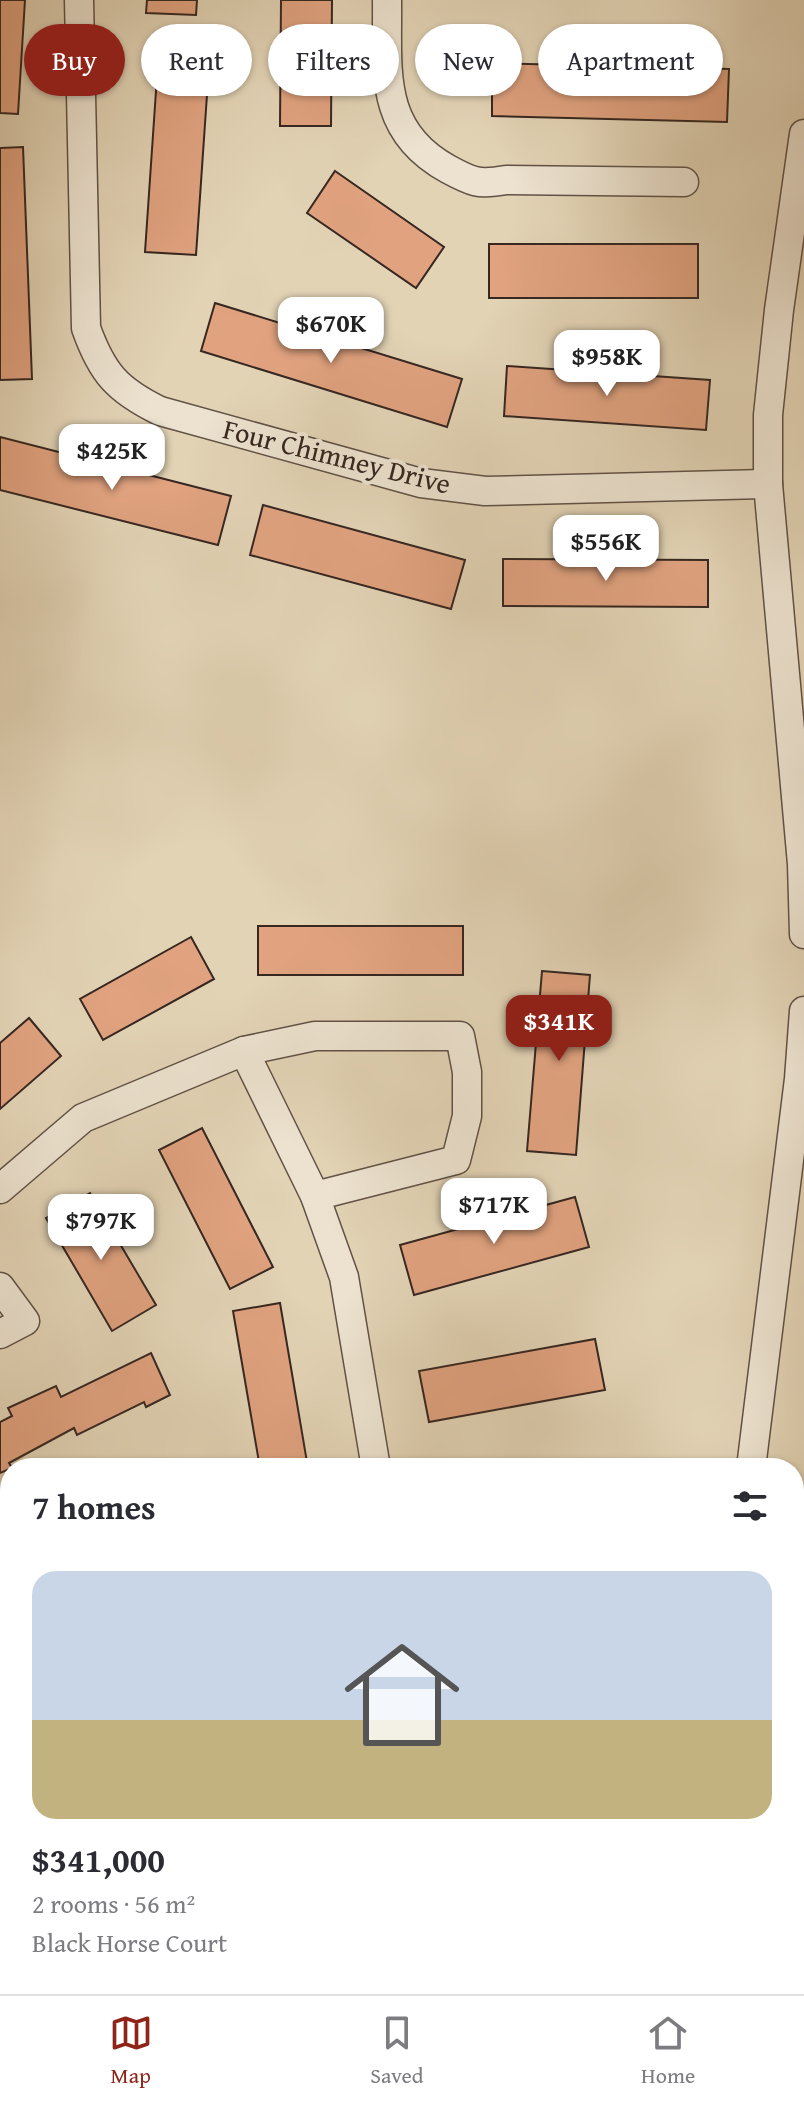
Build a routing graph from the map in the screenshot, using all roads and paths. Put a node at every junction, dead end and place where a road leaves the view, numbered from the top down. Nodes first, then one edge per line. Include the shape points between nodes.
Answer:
1 (79, 0) edge
2 (387, 0) edge
3 (804, 134) edge
4 (684, 182) dead end
5 (768, 484) junction
6 (804, 934) edge
7 (804, 1011) edge
8 (244, 1051) junction
9 (0, 1189) edge
10 (315, 1196) junction
11 (0, 1287) edge
12 (0, 1334) edge
13 (374, 1458) edge
14 (752, 1458) edge

1 - 5 street, Four Chimney Drive via 86,328 96,356 133,398 160,411 421,483 485,491
2 - 4 street via 390,95 397,120 416,147 438,164 484,184
3 - 5 street via 768,415
5 - 6 street
7 - 14 street
8 - 9 street via 83,1118
8 - 10 street
8 - 10 street via 315,1036 460,1036 467,1116 456,1160
10 - 13 street via 344,1277
11 - 12 street via 25,1321

